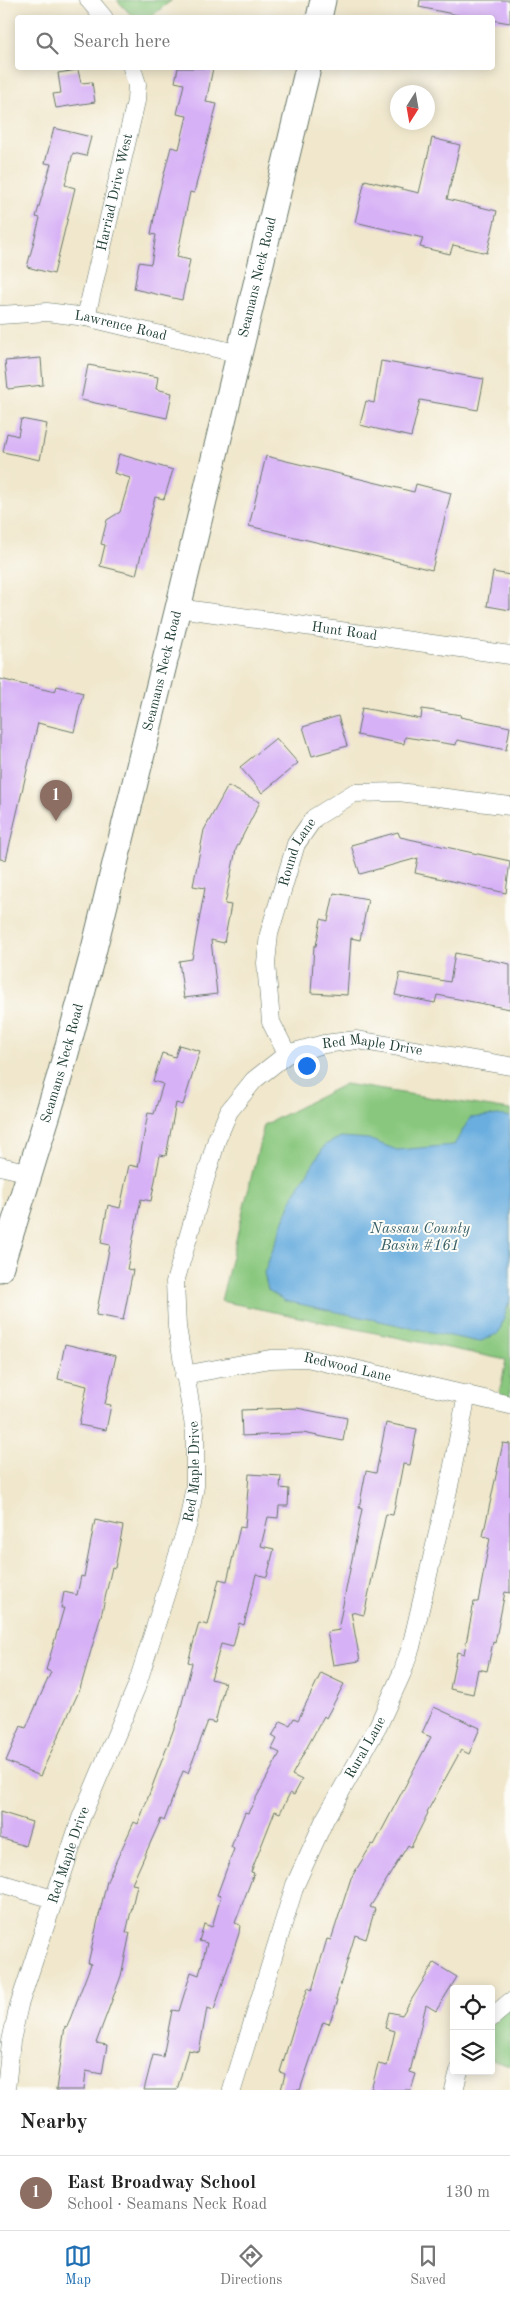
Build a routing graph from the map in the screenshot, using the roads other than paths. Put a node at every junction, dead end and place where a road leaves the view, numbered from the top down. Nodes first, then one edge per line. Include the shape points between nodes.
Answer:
1 (89, 0) edge
2 (323, 0) edge
3 (102, 15) edge
4 (320, 15) edge
5 (133, 70) edge
6 (308, 70) edge
7 (0, 316) edge
8 (86, 318) junction
9 (240, 354) junction
10 (178, 608) junction
11 (510, 655) edge
12 (510, 806) edge
13 (286, 1054) junction
14 (510, 1066) edge
15 (0, 1166) edge
16 (30, 1173) junction
17 (0, 1269) edge
18 (184, 1375) junction
19 (467, 1394) junction
20 (510, 1405) edge
21 (0, 1882) edge
22 (53, 1899) junction
23 (510, 2002) edge
24 (495, 2015) edge
25 (458, 2075) edge
26 (6, 2090) edge
27 (232, 2090) edge
28 (454, 2090) edge

1 - 3 street
2 - 4 main road
5 - 8 street, Harriad Drive West via 137,84 136,101
6 - 9 main road, Seamans Neck Road
7 - 8 street, Lawrence Road via 47,312
8 - 9 street, Lawrence Road
9 - 10 main road, Seamans Neck Road
10 - 11 street, Hunt Road
10 - 16 main road, Seamans Neck Road via 89,966
12 - 13 street, Round Lane via 399,792 354,794 314,818 296,844 269,934 266,963 272,1022
13 - 14 street, Red Maple Drive via 357,1040
13 - 18 street, Red Maple Drive via 254,1080 229,1111 217,1139 175,1282 176,1326
15 - 16 street
16 - 17 main road, Seamans Neck Road
18 - 19 street, Redwood Lane via 270,1359 307,1358
18 - 22 street, Red Maple Drive via 196,1432 197,1459 188,1523 136,1688 81,1818
19 - 20 street, Redwood Lane
19 - 27 street, Rural Lane via 411,1647 378,1726 325,1819 295,1885
21 - 22 street
22 - 26 street, Red Maple Drive via 19,2005
23 - 24 street
25 - 28 street

